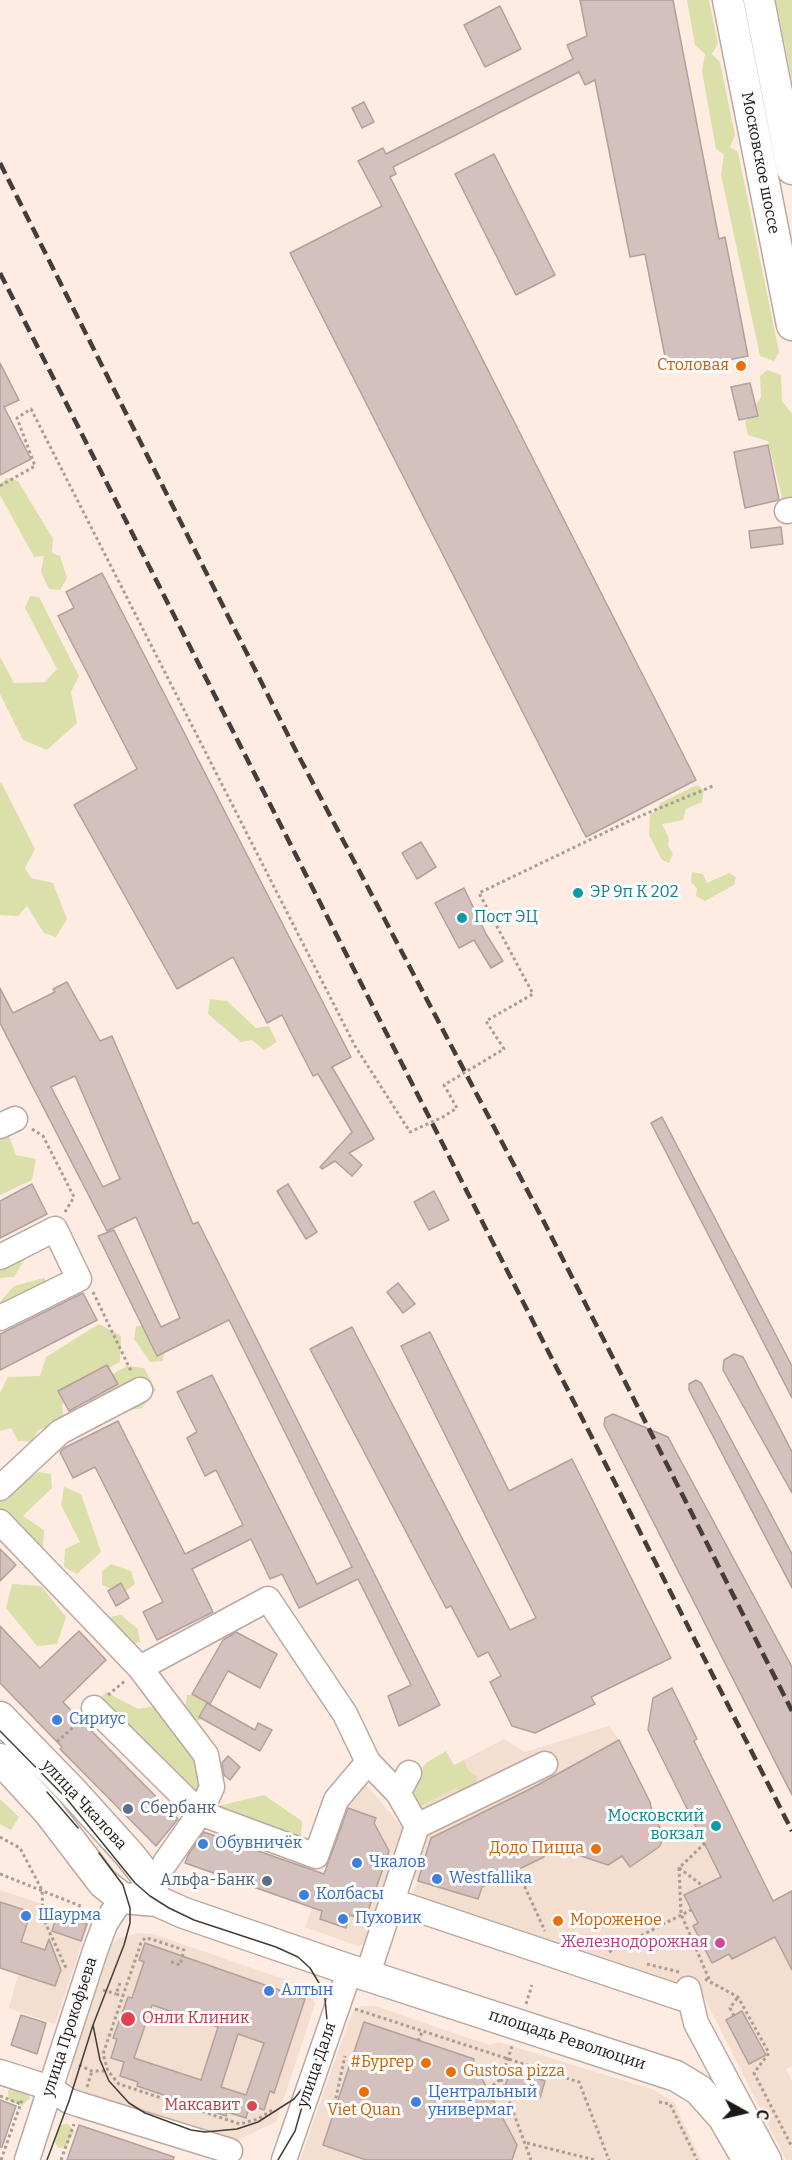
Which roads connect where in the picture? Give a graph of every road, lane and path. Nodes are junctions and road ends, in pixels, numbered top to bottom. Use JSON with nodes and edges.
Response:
{"nodes":[{"id":1,"x":728,"y":0,"type":"edge"},
{"id":2,"x":759,"y":0,"type":"edge"},
{"id":3,"x":792,"y":169,"type":"edge"},
{"id":4,"x":792,"y":325,"type":"edge"},
{"id":5,"x":0,"y":486,"type":"edge"},
{"id":6,"x":713,"y":786,"type":"dead end"},
{"id":7,"x":7,"y":1123,"type":"edge"},
{"id":8,"x":55,"y":1229,"type":"junction"},
{"id":9,"x":0,"y":1257,"type":"edge"},
{"id":10,"x":79,"y":1278,"type":"junction"},
{"id":11,"x":0,"y":1318,"type":"edge"},
{"id":12,"x":140,"y":1390,"type":"joint"},
{"id":13,"x":0,"y":1488,"type":"edge"},
{"id":14,"x":0,"y":1522,"type":"edge"},
{"id":15,"x":140,"y":1668,"type":"junction"},
{"id":16,"x":94,"y":1707,"type":"dead end"},
{"id":17,"x":0,"y":1716,"type":"edge"},
{"id":18,"x":0,"y":1759,"type":"edge"},
{"id":19,"x":368,"y":1762,"type":"junction"},
{"id":20,"x":545,"y":1764,"type":"dead end"},
{"id":21,"x":200,"y":1813,"type":"junction"},
{"id":22,"x":417,"y":1826,"type":"junction"},
{"id":23,"x":0,"y":1837,"type":"edge"},
{"id":24,"x":705,"y":1844,"type":"dead end"},
{"id":25,"x":165,"y":1863,"type":"dead end"},
{"id":26,"x":679,"y":1868,"type":"junction"},
{"id":27,"x":517,"y":1870,"type":"dead end"},
{"id":28,"x":0,"y":1874,"type":"edge"},
{"id":29,"x":703,"y":1886,"type":"dead end"},
{"id":30,"x":42,"y":1890,"type":"junction"},
{"id":31,"x":122,"y":1899,"type":"junction"},
{"id":32,"x":157,"y":1901,"type":"junction"},
{"id":33,"x":392,"y":1901,"type":"junction"},
{"id":34,"x":83,"y":1907,"type":"dead end"},
{"id":35,"x":691,"y":1910,"type":"dead end"},
{"id":36,"x":681,"y":1914,"type":"junction"},
{"id":37,"x":43,"y":1918,"type":"junction"},
{"id":38,"x":55,"y":1922,"type":"dead end"},
{"id":39,"x":547,"y":1936,"type":"dead end"},
{"id":40,"x":607,"y":1953,"type":"dead end"},
{"id":41,"x":171,"y":1962,"type":"dead end"},
{"id":42,"x":68,"y":1971,"type":"dead end"},
{"id":43,"x":358,"y":1973,"type":"junction"},
{"id":44,"x":120,"y":1983,"type":"dead end"},
{"id":45,"x":532,"y":1985,"type":"dead end"},
{"id":46,"x":123,"y":1996,"type":"junction"},
{"id":47,"x":738,"y":1997,"type":"dead end"},
{"id":48,"x":696,"y":1998,"type":"junction"},
{"id":49,"x":528,"y":1999,"type":"dead end"},
{"id":50,"x":355,"y":2009,"type":"dead end"},
{"id":51,"x":734,"y":2016,"type":"dead end"},
{"id":52,"x":422,"y":2032,"type":"junction"},
{"id":53,"x":418,"y":2041,"type":"dead end"},
{"id":54,"x":512,"y":2046,"type":"dead end"},
{"id":55,"x":345,"y":2056,"type":"dead end"},
{"id":56,"x":508,"y":2059,"type":"junction"},
{"id":57,"x":74,"y":2067,"type":"dead end"},
{"id":58,"x":108,"y":2071,"type":"junction"},
{"id":59,"x":0,"y":2072,"type":"edge"},
{"id":60,"x":501,"y":2079,"type":"junction"},
{"id":61,"x":50,"y":2088,"type":"junction"},
{"id":62,"x":488,"y":2089,"type":"dead end"},
{"id":63,"x":25,"y":2094,"type":"dead end"},
{"id":64,"x":0,"y":2096,"type":"edge"},
{"id":65,"x":659,"y":2102,"type":"dead end"},
{"id":66,"x":21,"y":2103,"type":"junction"},
{"id":67,"x":274,"y":2109,"type":"dead end"},
{"id":68,"x":332,"y":2116,"type":"dead end"},
{"id":69,"x":527,"y":2143,"type":"junction"},
{"id":70,"x":230,"y":2151,"type":"dead end"},
{"id":71,"x":1,"y":2160,"type":"edge"},
{"id":72,"x":27,"y":2160,"type":"edge"},
{"id":73,"x":284,"y":2160,"type":"edge"},
{"id":74,"x":531,"y":2160,"type":"edge"},
{"id":75,"x":595,"y":2160,"type":"edge"},
{"id":76,"x":609,"y":2160,"type":"edge"},
{"id":77,"x":697,"y":2160,"type":"edge"},
{"id":78,"x":748,"y":2160,"type":"edge"},
{"id":79,"x":769,"y":2160,"type":"edge"}],
"edges":[{"from":1,"to":4,"type":"main road","name":"Московское шоссе"},
{"from":2,"to":3,"type":"main road","name":"Московское шоссе"},
{"from":5,"to":6,"type":"path"},
{"from":7,"to":8,"type":"path"},
{"from":8,"to":9,"type":"street"},
{"from":8,"to":10,"type":"street"},
{"from":10,"to":11,"type":"street"},
{"from":10,"to":12,"type":"path"},
{"from":12,"to":13,"type":"street"},
{"from":14,"to":15,"type":"street"},
{"from":15,"to":19,"type":"street"},
{"from":15,"to":21,"type":"street"},
{"from":16,"to":21,"type":"street"},
{"from":17,"to":32,"type":"main road","name":"улица Чкалова"},
{"from":18,"to":31,"type":"main road","name":"улица Чкалова"},
{"from":19,"to":21,"type":"street"},
{"from":19,"to":22,"type":"street"},
{"from":20,"to":22,"type":"street"},
{"from":21,"to":25,"type":"street"},
{"from":22,"to":33,"type":"street","name":"улица Даля"},
{"from":23,"to":30,"type":"path"},
{"from":24,"to":26,"type":"path"},
{"from":26,"to":29,"type":"path"},
{"from":26,"to":36,"type":"path"},
{"from":27,"to":39,"type":"path"},
{"from":28,"to":30,"type":"path"},
{"from":30,"to":34,"type":"path"},
{"from":30,"to":37,"type":"path"},
{"from":31,"to":32,"type":"main road","name":"площадь Революции"},
{"from":31,"to":61,"type":"street","name":"улица Прокофьева"},
{"from":32,"to":43,"type":"main road","name":"площадь Революции"},
{"from":33,"to":43,"type":"street","name":"улица Даля"},
{"from":33,"to":48,"type":"street"},
{"from":35,"to":36,"type":"path"},
{"from":36,"to":40,"type":"path"},
{"from":36,"to":48,"type":"path"},
{"from":37,"to":38,"type":"path"},
{"from":37,"to":42,"type":"path"},
{"from":41,"to":46,"type":"path"},
{"from":43,"to":73,"type":"street","name":"улица Даля"},
{"from":43,"to":78,"type":"main road","name":"площадь Революции"},
{"from":44,"to":46,"type":"path"},
{"from":45,"to":49,"type":"path"},
{"from":46,"to":58,"type":"path"},
{"from":47,"to":51,"type":"path"},
{"from":48,"to":79,"type":"street"},
{"from":50,"to":52,"type":"path"},
{"from":52,"to":53,"type":"path"},
{"from":52,"to":56,"type":"path"},
{"from":54,"to":56,"type":"path"},
{"from":55,"to":68,"type":"path"},
{"from":56,"to":60,"type":"path"},
{"from":56,"to":76,"type":"path"},
{"from":57,"to":58,"type":"path"},
{"from":58,"to":67,"type":"path"},
{"from":59,"to":61,"type":"street"},
{"from":60,"to":62,"type":"path"},
{"from":60,"to":69,"type":"path"},
{"from":61,"to":70,"type":"street"},
{"from":61,"to":72,"type":"street","name":"улица Прокофьева"},
{"from":63,"to":66,"type":"path"},
{"from":64,"to":66,"type":"path"},
{"from":65,"to":77,"type":"path"},
{"from":66,"to":71,"type":"path"},
{"from":69,"to":74,"type":"path"},
{"from":69,"to":75,"type":"path"}]}
